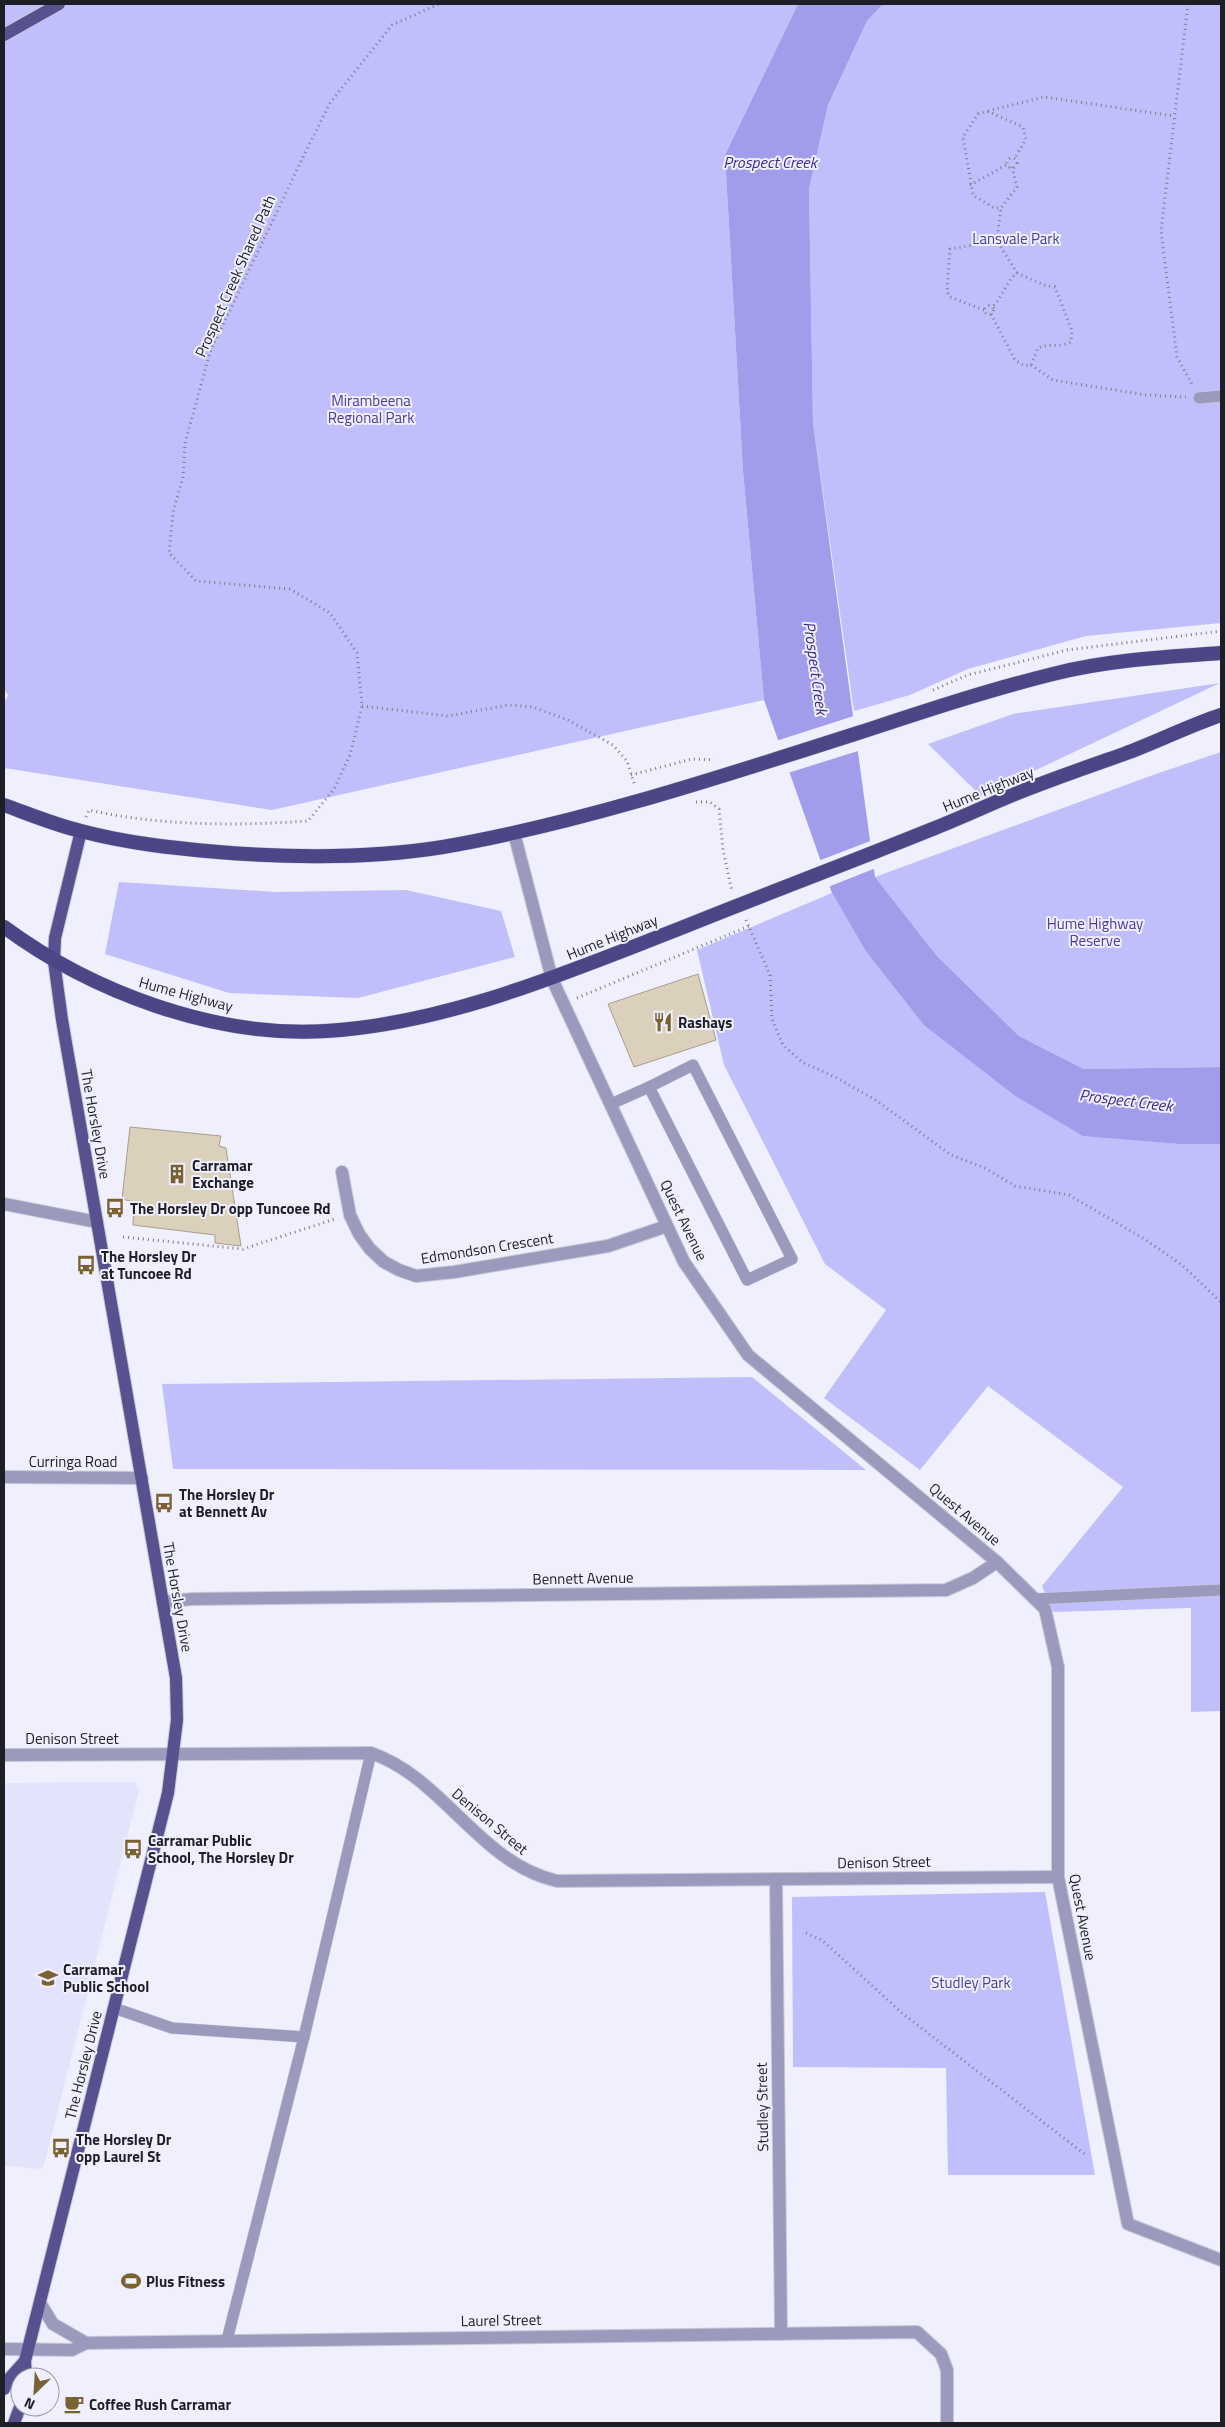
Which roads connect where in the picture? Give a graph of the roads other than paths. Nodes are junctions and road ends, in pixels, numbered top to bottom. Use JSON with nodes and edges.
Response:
{"nodes":[{"id":1,"x":59,"y":4,"type":"edge"},
{"id":2,"x":4,"y":35,"type":"edge"},
{"id":3,"x":1221,"y":396,"type":"edge"},
{"id":4,"x":1200,"y":398,"type":"road end"},
{"id":5,"x":1221,"y":653,"type":"edge"},
{"id":6,"x":1221,"y":715,"type":"edge"},
{"id":7,"x":4,"y":805,"type":"edge"},
{"id":8,"x":81,"y":831,"type":"junction"},
{"id":9,"x":514,"y":833,"type":"junction"},
{"id":10,"x":4,"y":927,"type":"edge"},
{"id":11,"x":54,"y":961,"type":"junction"},
{"id":12,"x":552,"y":979,"type":"junction"},
{"id":13,"x":649,"y":1087,"type":"junction"},
{"id":14,"x":611,"y":1104,"type":"junction"},
{"id":15,"x":342,"y":1172,"type":"dead end"},
{"id":16,"x":4,"y":1204,"type":"edge"},
{"id":17,"x":97,"y":1222,"type":"junction"},
{"id":18,"x":667,"y":1226,"type":"junction"},
{"id":19,"x":4,"y":1477,"type":"edge"},
{"id":20,"x":142,"y":1478,"type":"junction"},
{"id":21,"x":997,"y":1562,"type":"junction"},
{"id":22,"x":1221,"y":1590,"type":"edge"},
{"id":23,"x":1034,"y":1599,"type":"junction"},
{"id":24,"x":163,"y":1602,"type":"junction"},
{"id":25,"x":174,"y":1753,"type":"junction"},
{"id":26,"x":371,"y":1753,"type":"junction"},
{"id":27,"x":4,"y":1754,"type":"edge"},
{"id":28,"x":1058,"y":1877,"type":"junction"},
{"id":29,"x":776,"y":1879,"type":"junction"},
{"id":30,"x":114,"y":2008,"type":"junction"},
{"id":31,"x":304,"y":2037,"type":"junction"},
{"id":32,"x":1221,"y":2260,"type":"edge"},
{"id":33,"x":40,"y":2303,"type":"junction"},
{"id":34,"x":781,"y":2334,"type":"junction"},
{"id":35,"x":227,"y":2340,"type":"junction"},
{"id":36,"x":86,"y":2343,"type":"junction"},
{"id":37,"x":4,"y":2348,"type":"edge"},
{"id":38,"x":26,"y":2355,"type":"junction"},
{"id":39,"x":26,"y":2367,"type":"edge"},
{"id":40,"x":4,"y":2389,"type":"edge"},
{"id":41,"x":947,"y":2423,"type":"edge"}],
"edges":[{"from":1,"to":2,"type":"main road"},
{"from":3,"to":4,"type":"lane"},
{"from":5,"to":9,"type":"highway"},
{"from":6,"to":12,"type":"highway","name":"Hume Highway"},
{"from":7,"to":8,"type":"highway"},
{"from":8,"to":9,"type":"highway"},
{"from":8,"to":11,"type":"main road","name":"The Horsley Drive"},
{"from":9,"to":12,"type":"street","name":"Quest Avenue"},
{"from":10,"to":11,"type":"highway","name":"Hume Highway"},
{"from":11,"to":12,"type":"highway","name":"Hume Highway"},
{"from":11,"to":17,"type":"main road","name":"The Horsley Drive"},
{"from":12,"to":14,"type":"street","name":"Quest Avenue"},
{"from":13,"to":13,"type":"lane"},
{"from":13,"to":14,"type":"lane"},
{"from":14,"to":18,"type":"street","name":"Quest Avenue"},
{"from":15,"to":18,"type":"street","name":"Edmondson Crescent"},
{"from":16,"to":17,"type":"street"},
{"from":17,"to":20,"type":"main road","name":"The Horsley Drive"},
{"from":18,"to":21,"type":"street","name":"Quest Avenue"},
{"from":19,"to":20,"type":"street","name":"Curringa Road"},
{"from":20,"to":24,"type":"main road","name":"The Horsley Drive"},
{"from":21,"to":23,"type":"street","name":"Quest Avenue"},
{"from":21,"to":24,"type":"street","name":"Bennett Avenue"},
{"from":22,"to":23,"type":"lane"},
{"from":23,"to":28,"type":"street","name":"Quest Avenue"},
{"from":24,"to":25,"type":"main road","name":"The Horsley Drive"},
{"from":25,"to":26,"type":"street","name":"Denison Street"},
{"from":25,"to":27,"type":"street","name":"Denison Street"},
{"from":25,"to":30,"type":"main road","name":"The Horsley Drive"},
{"from":26,"to":29,"type":"street","name":"Denison Street"},
{"from":26,"to":31,"type":"lane"},
{"from":28,"to":29,"type":"street","name":"Denison Street"},
{"from":28,"to":32,"type":"street","name":"Quest Avenue"},
{"from":29,"to":34,"type":"street","name":"Studley Street"},
{"from":30,"to":31,"type":"lane"},
{"from":30,"to":33,"type":"main road","name":"The Horsley Drive"},
{"from":31,"to":35,"type":"lane"},
{"from":33,"to":36,"type":"street"},
{"from":33,"to":38,"type":"main road","name":"The Horsley Drive"},
{"from":34,"to":35,"type":"street","name":"Laurel Street"},
{"from":34,"to":41,"type":"street","name":"Laurel Street"},
{"from":35,"to":36,"type":"street","name":"Laurel Street"},
{"from":36,"to":38,"type":"street","name":"Laurel Street"},
{"from":37,"to":38,"type":"street","name":"Laurel Street"},
{"from":38,"to":39,"type":"main road","name":"The Horsley Drive"},
{"from":38,"to":40,"type":"main road","name":"The Horsley Drive"}]}
